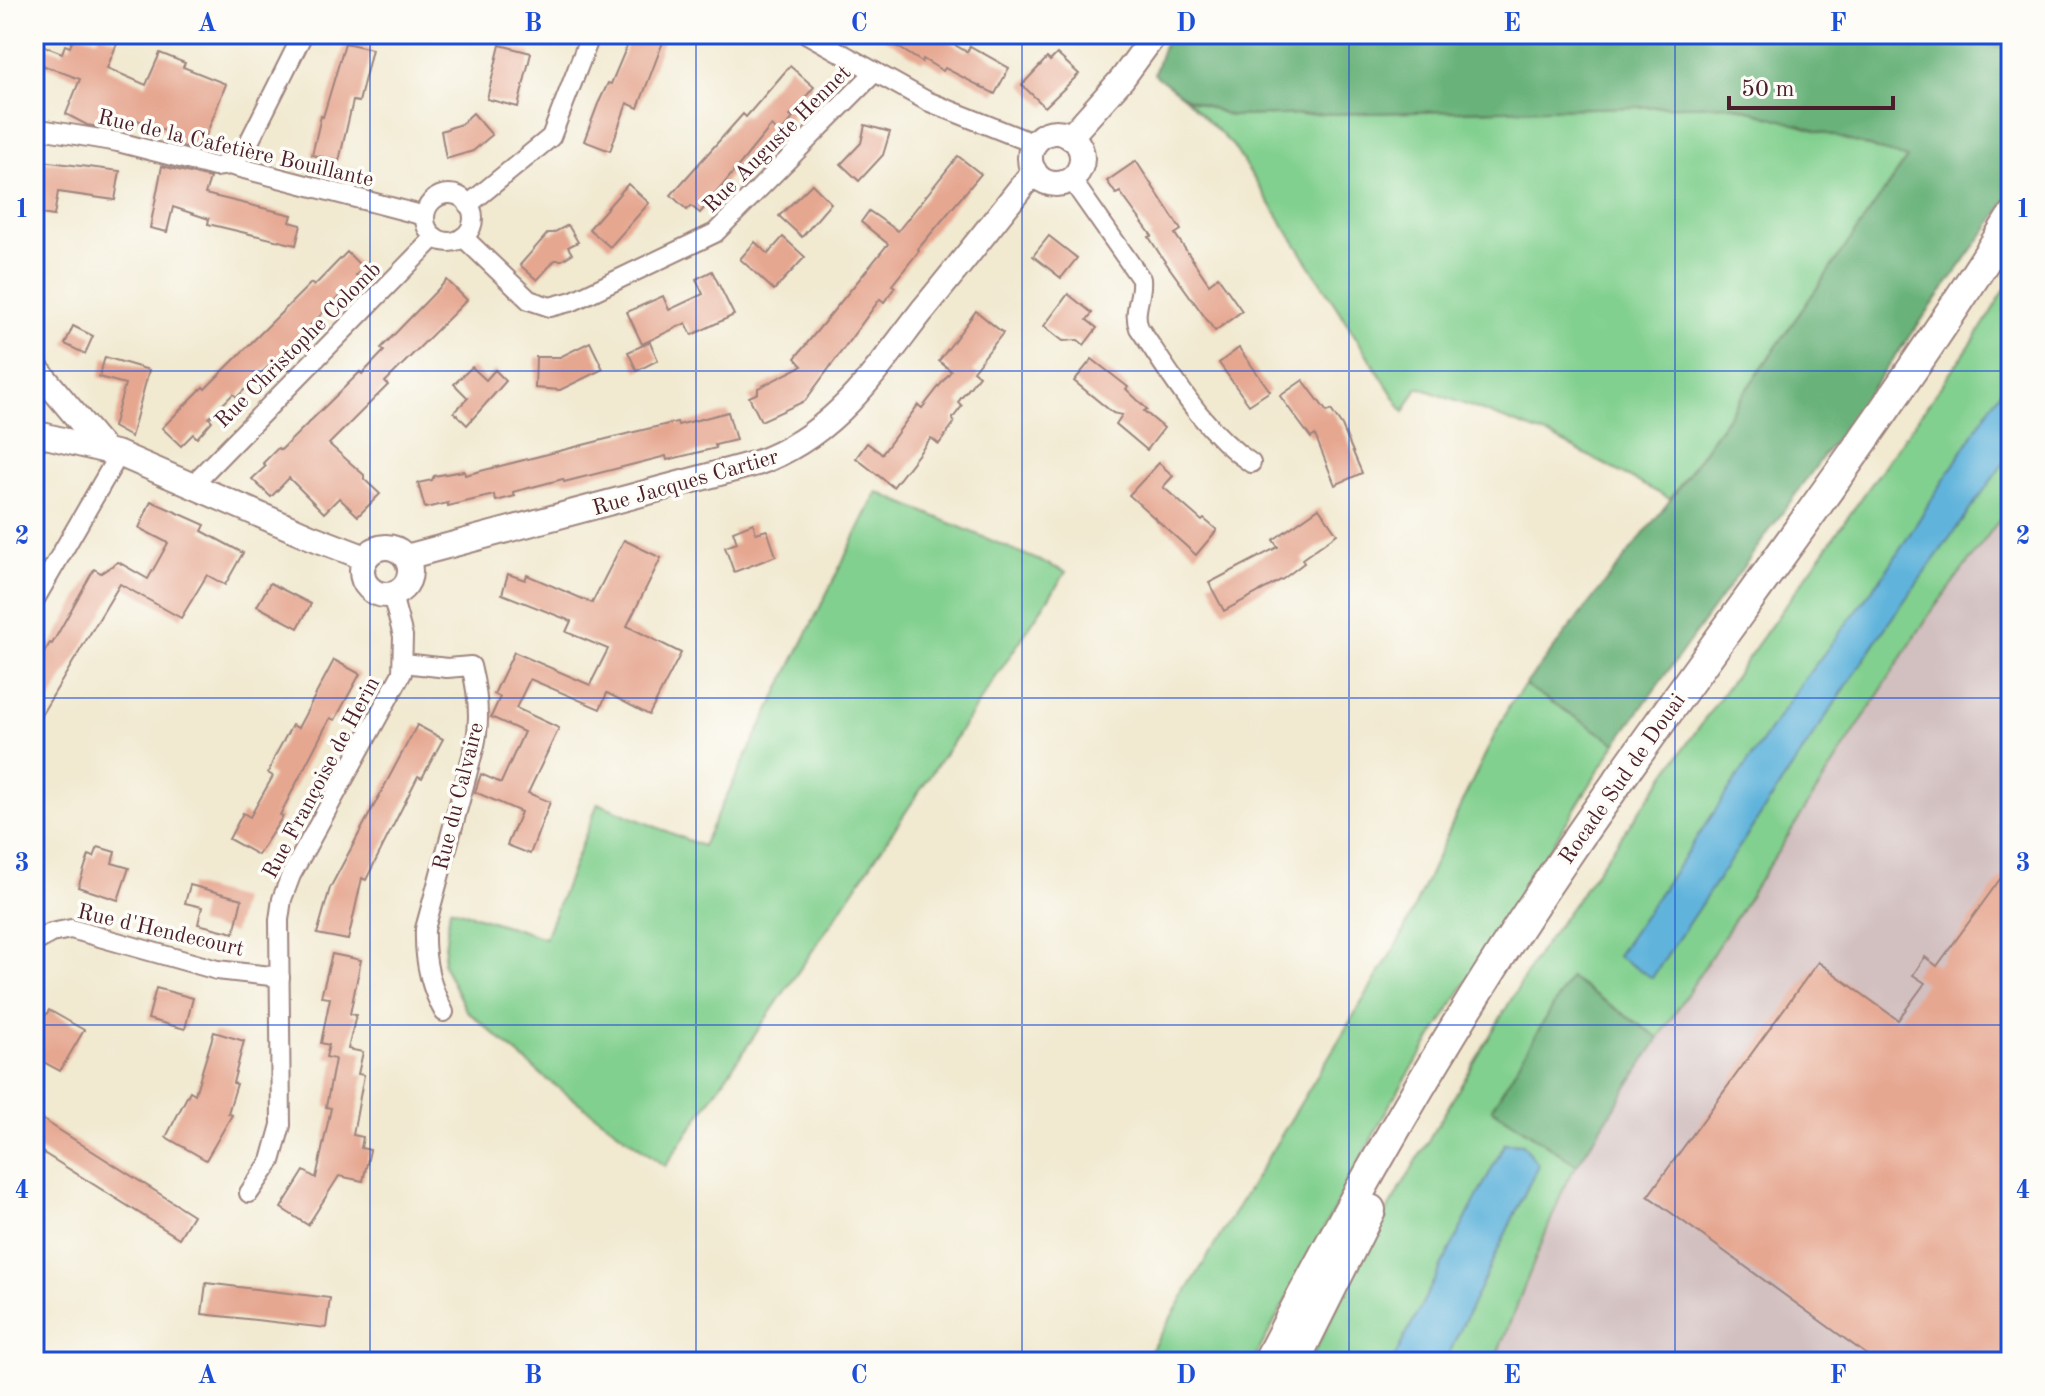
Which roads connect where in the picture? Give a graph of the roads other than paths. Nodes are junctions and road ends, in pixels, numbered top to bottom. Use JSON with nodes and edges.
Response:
{"nodes":[{"id":1,"x":303,"y":34,"type":"edge"},
{"id":2,"x":591,"y":34,"type":"edge"},
{"id":3,"x":807,"y":34,"type":"edge"},
{"id":4,"x":1155,"y":34,"type":"edge"},
{"id":5,"x":875,"y":72,"type":"junction"},
{"id":6,"x":34,"y":128,"type":"edge"},
{"id":7,"x":1070,"y":137,"type":"junction"},
{"id":8,"x":1035,"y":144,"type":"junction"},
{"id":9,"x":229,"y":165,"type":"junction"},
{"id":10,"x":1034,"y":171,"type":"junction"},
{"id":11,"x":1071,"y":179,"type":"junction"},
{"id":12,"x":468,"y":205,"type":"junction"},
{"id":13,"x":425,"y":216,"type":"junction"},
{"id":14,"x":2011,"y":219,"type":"edge"},
{"id":15,"x":435,"y":237,"type":"junction"},
{"id":16,"x":463,"y":237,"type":"junction"},
{"id":17,"x":2011,"y":251,"type":"edge"},
{"id":18,"x":34,"y":366,"type":"edge"},
{"id":19,"x":34,"y":433,"type":"edge"},
{"id":20,"x":111,"y":451,"type":"junction"},
{"id":21,"x":1251,"y":463,"type":"dead end"},
{"id":22,"x":192,"y":485,"type":"junction"},
{"id":23,"x":406,"y":557,"type":"junction"},
{"id":24,"x":366,"y":558,"type":"junction"},
{"id":25,"x":392,"y":595,"type":"junction"},
{"id":26,"x":34,"y":601,"type":"edge"},
{"id":27,"x":404,"y":663,"type":"junction"},
{"id":28,"x":34,"y":943,"type":"edge"},
{"id":29,"x":280,"y":977,"type":"junction"},
{"id":30,"x":444,"y":1012,"type":"dead end"},
{"id":31,"x":249,"y":1193,"type":"dead end"},
{"id":32,"x":1268,"y":1362,"type":"edge"},
{"id":33,"x":1294,"y":1362,"type":"edge"}],
"edges":[{"from":1,"to":9,"type":"street"},
{"from":2,"to":12,"type":"street"},
{"from":3,"to":5,"type":"street"},
{"from":4,"to":7,"type":"street"},
{"from":5,"to":8,"type":"street"},
{"from":5,"to":16,"type":"street","name":"Rue Auguste Hennet"},
{"from":6,"to":9,"type":"street","name":"Rue de la Cafetière Bouillante"},
{"from":7,"to":8,"type":"street"},
{"from":7,"to":11,"type":"street"},
{"from":8,"to":10,"type":"street"},
{"from":9,"to":13,"type":"street","name":"Rue de la Cafetière Bouillante"},
{"from":10,"to":11,"type":"street"},
{"from":10,"to":23,"type":"street","name":"Rue Jacques Cartier"},
{"from":11,"to":21,"type":"street"},
{"from":12,"to":13,"type":"street"},
{"from":12,"to":16,"type":"street"},
{"from":13,"to":15,"type":"street"},
{"from":14,"to":32,"type":"highway","name":"Rocade Sud de Douai"},
{"from":15,"to":16,"type":"street"},
{"from":15,"to":22,"type":"street","name":"Rue Christophe Colomb"},
{"from":17,"to":33,"type":"highway","name":"Rocade Sud de Douai"},
{"from":18,"to":20,"type":"street"},
{"from":19,"to":20,"type":"street"},
{"from":20,"to":22,"type":"street"},
{"from":20,"to":26,"type":"street"},
{"from":22,"to":24,"type":"street"},
{"from":23,"to":24,"type":"street"},
{"from":23,"to":25,"type":"street"},
{"from":24,"to":25,"type":"street"},
{"from":25,"to":27,"type":"street"},
{"from":27,"to":29,"type":"street","name":"Rue Françoise de Herin"},
{"from":27,"to":30,"type":"street","name":"Rue du Calvaire"},
{"from":28,"to":29,"type":"street","name":"Rue d'Hendecourt"},
{"from":29,"to":31,"type":"street","name":"Rue Françoise de Herin"}]}
